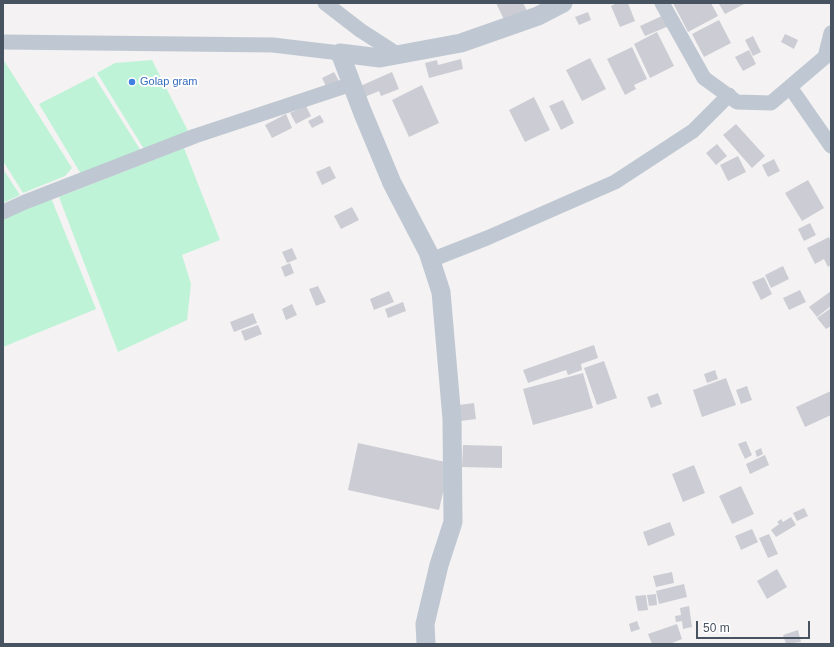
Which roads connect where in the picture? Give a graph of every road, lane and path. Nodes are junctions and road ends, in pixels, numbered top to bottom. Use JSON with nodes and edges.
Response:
{"nodes":[{"id":1,"x":325,"y":3,"type":"edge"},
{"id":2,"x":563,"y":3,"type":"edge"},
{"id":3,"x":662,"y":3,"type":"edge"},
{"id":4,"x":831,"y":33,"type":"edge"},
{"id":5,"x":3,"y":42,"type":"edge"},
{"id":6,"x":340,"y":53,"type":"junction"},
{"id":7,"x":397,"y":54,"type":"junction"},
{"id":8,"x":352,"y":84,"type":"junction"},
{"id":9,"x":790,"y":87,"type":"junction"},
{"id":10,"x":729,"y":95,"type":"junction"},
{"id":11,"x":831,"y":146,"type":"edge"},
{"id":12,"x":3,"y":212,"type":"edge"},
{"id":13,"x":431,"y":260,"type":"junction"},
{"id":14,"x":426,"y":644,"type":"edge"}],
"edges":[{"from":1,"to":7,"type":"street"},
{"from":2,"to":7,"type":"street"},
{"from":3,"to":10,"type":"street"},
{"from":4,"to":9,"type":"street"},
{"from":5,"to":6,"type":"street"},
{"from":6,"to":7,"type":"street"},
{"from":6,"to":8,"type":"street"},
{"from":8,"to":12,"type":"street"},
{"from":8,"to":13,"type":"street"},
{"from":9,"to":10,"type":"street"},
{"from":9,"to":11,"type":"street"},
{"from":10,"to":13,"type":"street"},
{"from":13,"to":14,"type":"street"}]}
